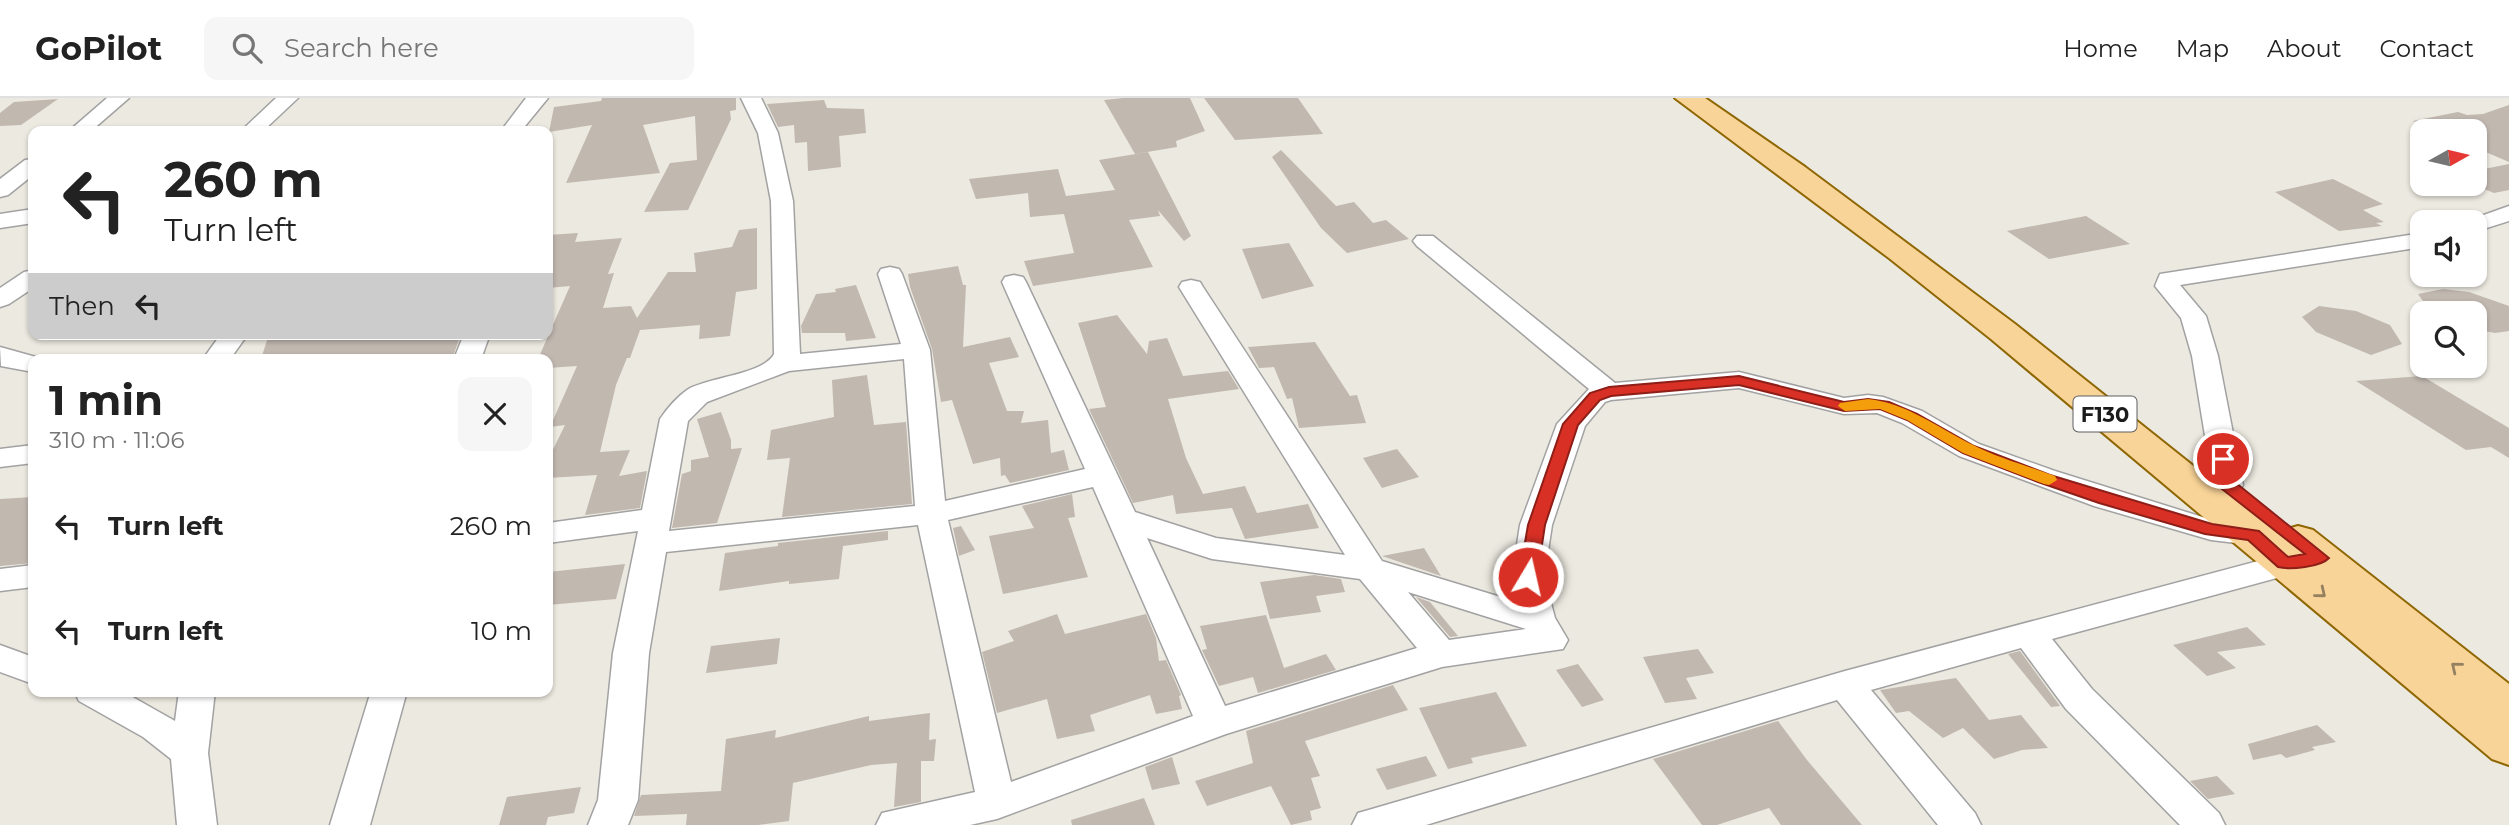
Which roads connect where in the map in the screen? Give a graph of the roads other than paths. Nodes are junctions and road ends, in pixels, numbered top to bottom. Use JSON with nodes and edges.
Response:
{"nodes":[{"id":1,"x":119,"y":98,"type":"edge"},
{"id":2,"x":288,"y":98,"type":"edge"},
{"id":3,"x":538,"y":98,"type":"edge"},
{"id":4,"x":751,"y":98,"type":"edge"},
{"id":5,"x":1688,"y":98,"type":"edge"},
{"id":6,"x":1708,"y":98,"type":"edge"},
{"id":7,"x":85,"y":126,"type":"edge"},
{"id":8,"x":257,"y":126,"type":"edge"},
{"id":9,"x":514,"y":126,"type":"edge"},
{"id":10,"x":28,"y":169,"type":"edge"},
{"id":11,"x":0,"y":190,"type":"edge"},
{"id":12,"x":28,"y":217,"type":"edge"},
{"id":13,"x":2505,"y":217,"type":"edge"},
{"id":14,"x":0,"y":221,"type":"edge"},
{"id":15,"x":2487,"y":222,"type":"edge"},
{"id":16,"x":1425,"y":241,"type":"dead end"},
{"id":17,"x":2410,"y":242,"type":"edge"},
{"id":18,"x":890,"y":274,"type":"dead end"},
{"id":19,"x":28,"y":280,"type":"edge"},
{"id":20,"x":1014,"y":282,"type":"dead end"},
{"id":21,"x":1191,"y":287,"type":"dead end"},
{"id":22,"x":0,"y":299,"type":"edge"},
{"id":23,"x":230,"y":340,"type":"edge"},
{"id":24,"x":917,"y":350,"type":"junction"},
{"id":25,"x":220,"y":354,"type":"edge"},
{"id":26,"x":0,"y":355,"type":"edge"},
{"id":27,"x":28,"y":363,"type":"edge"},
{"id":28,"x":782,"y":364,"type":"junction"},
{"id":29,"x":1609,"y":392,"type":"junction"},
{"id":30,"x":28,"y":455,"type":"edge"},
{"id":31,"x":0,"y":458,"type":"edge"},
{"id":32,"x":1102,"y":475,"type":"junction"},
{"id":33,"x":2228,"y":485,"type":"junction"},
{"id":34,"x":931,"y":514,"type":"junction"},
{"id":35,"x":1126,"y":520,"type":"junction"},
{"id":36,"x":654,"y":531,"type":"junction"},
{"id":37,"x":553,"y":533,"type":"edge"},
{"id":38,"x":2253,"y":535,"type":"junction"},
{"id":39,"x":2320,"y":558,"type":"junction"},
{"id":40,"x":2284,"y":563,"type":"junction"},
{"id":41,"x":1370,"y":569,"type":"junction"},
{"id":42,"x":28,"y":577,"type":"edge"},
{"id":43,"x":0,"y":580,"type":"edge"},
{"id":44,"x":1538,"y":620,"type":"junction"},
{"id":45,"x":2029,"y":634,"type":"junction"},
{"id":46,"x":1441,"y":654,"type":"junction"},
{"id":47,"x":0,"y":658,"type":"edge"},
{"id":48,"x":28,"y":669,"type":"edge"},
{"id":49,"x":1845,"y":684,"type":"junction"},
{"id":50,"x":103,"y":697,"type":"edge"},
{"id":51,"x":196,"y":697,"type":"edge"},
{"id":52,"x":387,"y":697,"type":"edge"},
{"id":53,"x":2509,"y":710,"type":"edge"},
{"id":54,"x":1214,"y":723,"type":"junction"},
{"id":55,"x":2509,"y":746,"type":"edge"},
{"id":56,"x":189,"y":753,"type":"junction"},
{"id":57,"x":997,"y":803,"type":"junction"},
{"id":58,"x":197,"y":825,"type":"edge"},
{"id":59,"x":350,"y":825,"type":"edge"},
{"id":60,"x":608,"y":825,"type":"edge"},
{"id":61,"x":895,"y":825,"type":"edge"},
{"id":62,"x":1372,"y":825,"type":"edge"},
{"id":63,"x":1961,"y":825,"type":"edge"},
{"id":64,"x":2206,"y":825,"type":"edge"}],
"edges":[{"from":1,"to":7,"type":"street"},
{"from":2,"to":8,"type":"street"},
{"from":3,"to":9,"type":"street"},
{"from":4,"to":28,"type":"street"},
{"from":5,"to":38,"type":"main road","number":"F130"},
{"from":6,"to":33,"type":"main road","number":"F130"},
{"from":10,"to":11,"type":"street"},
{"from":12,"to":14,"type":"street"},
{"from":13,"to":15,"type":"street"},
{"from":16,"to":29,"type":"street"},
{"from":17,"to":33,"type":"street"},
{"from":18,"to":24,"type":"street"},
{"from":19,"to":22,"type":"street"},
{"from":20,"to":32,"type":"street"},
{"from":21,"to":41,"type":"street"},
{"from":23,"to":25,"type":"street"},
{"from":24,"to":28,"type":"street"},
{"from":24,"to":34,"type":"street"},
{"from":26,"to":27,"type":"street"},
{"from":28,"to":36,"type":"street"},
{"from":29,"to":38,"type":"street"},
{"from":29,"to":44,"type":"street"},
{"from":30,"to":31,"type":"street"},
{"from":32,"to":34,"type":"street"},
{"from":32,"to":35,"type":"street"},
{"from":33,"to":39,"type":"main road","number":"F130"},
{"from":34,"to":36,"type":"street"},
{"from":34,"to":57,"type":"street"},
{"from":35,"to":41,"type":"street"},
{"from":35,"to":54,"type":"street"},
{"from":36,"to":37,"type":"street"},
{"from":36,"to":60,"type":"street"},
{"from":38,"to":40,"type":"main road","number":"F130"},
{"from":39,"to":40,"type":"street"},
{"from":53,"to":39,"type":"main road","number":"F130","one_way":true},
{"from":40,"to":45,"type":"street"},
{"from":40,"to":55,"type":"main road","number":"F130","one_way":true},
{"from":41,"to":44,"type":"street"},
{"from":41,"to":46,"type":"street"},
{"from":42,"to":43,"type":"street"},
{"from":44,"to":46,"type":"street"},
{"from":45,"to":49,"type":"street"},
{"from":45,"to":64,"type":"street"},
{"from":46,"to":54,"type":"street"},
{"from":47,"to":48,"type":"street"},
{"from":49,"to":62,"type":"street"},
{"from":49,"to":63,"type":"street"},
{"from":50,"to":56,"type":"street"},
{"from":51,"to":56,"type":"street"},
{"from":52,"to":59,"type":"street"},
{"from":54,"to":57,"type":"street"},
{"from":56,"to":58,"type":"street"},
{"from":57,"to":61,"type":"street"}]}
